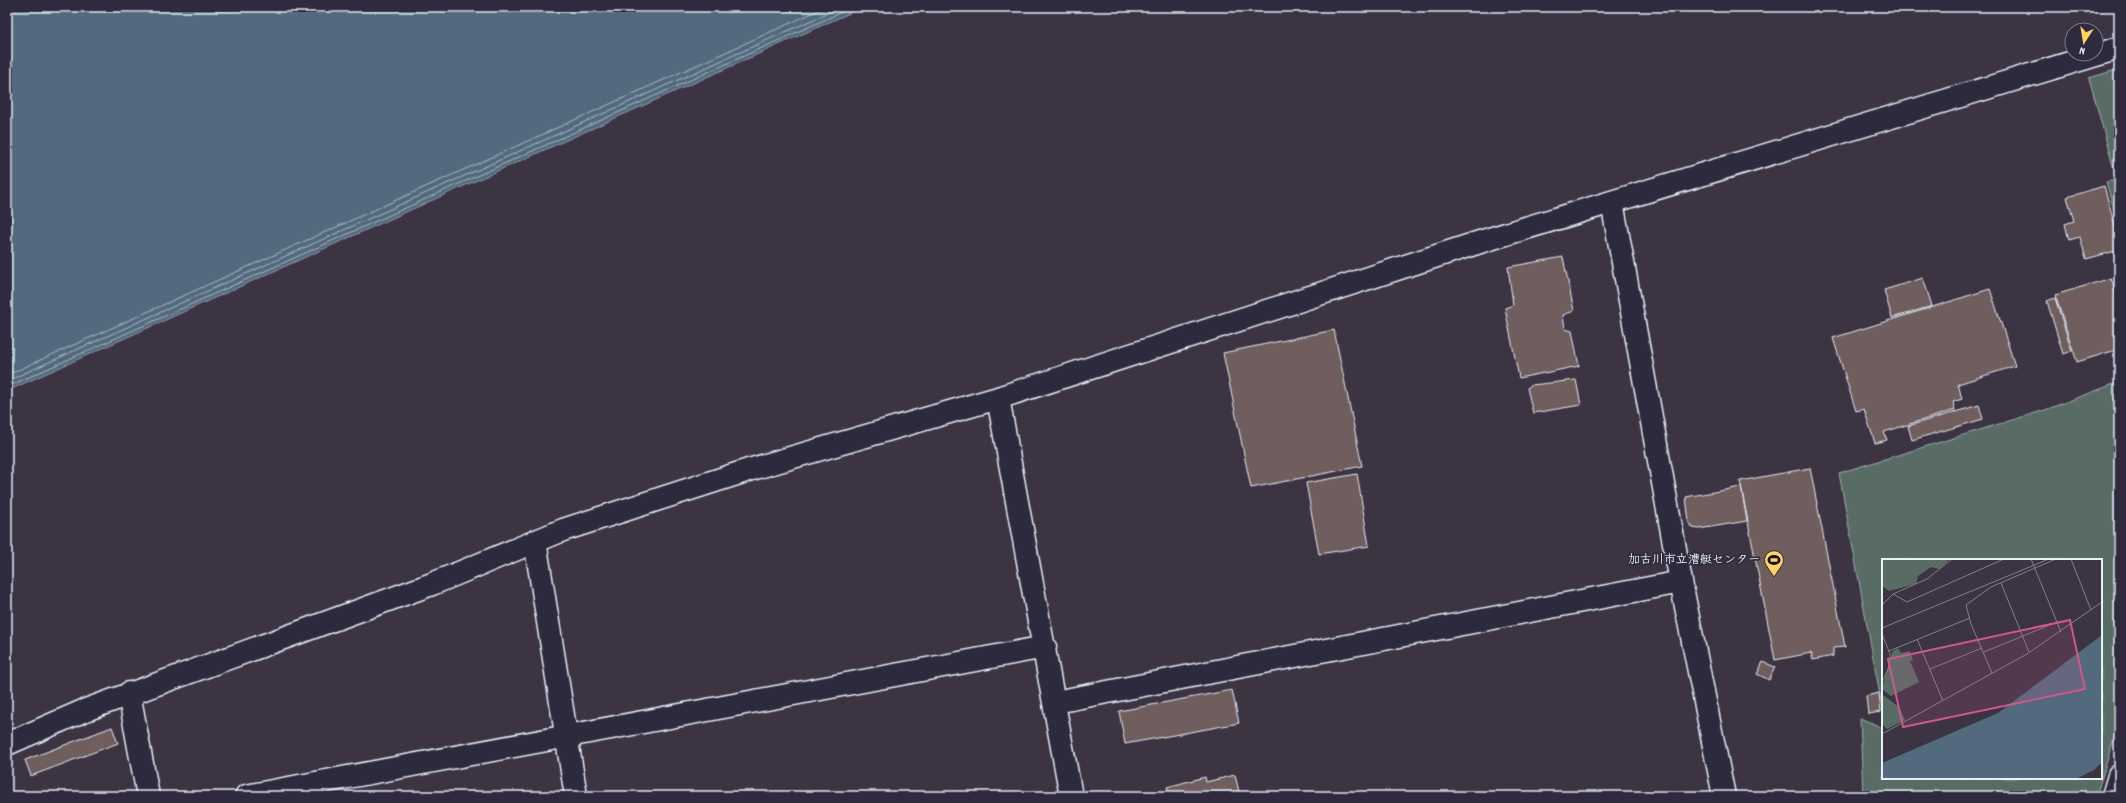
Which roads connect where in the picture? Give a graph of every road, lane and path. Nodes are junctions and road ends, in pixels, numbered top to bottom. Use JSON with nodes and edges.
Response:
{"nodes":[{"id":1,"x":2119,"y":48,"type":"edge"},
{"id":2,"x":1612,"y":202,"type":"junction"},
{"id":3,"x":998,"y":398,"type":"junction"},
{"id":4,"x":535,"y":541,"type":"junction"},
{"id":5,"x":1681,"y":582,"type":"junction"},
{"id":6,"x":1045,"y":647,"type":"junction"},
{"id":7,"x":129,"y":693,"type":"junction"},
{"id":8,"x":1055,"y":702,"type":"junction"},
{"id":9,"x":565,"y":737,"type":"junction"},
{"id":10,"x":7,"y":744,"type":"edge"},
{"id":11,"x":2119,"y":776,"type":"edge"},
{"id":12,"x":148,"y":796,"type":"edge"},
{"id":13,"x":246,"y":796,"type":"edge"},
{"id":14,"x":576,"y":796,"type":"edge"},
{"id":15,"x":1071,"y":796,"type":"edge"},
{"id":16,"x":1724,"y":796,"type":"edge"},
{"id":17,"x":2113,"y":796,"type":"edge"}],
"edges":[{"from":1,"to":2,"type":"street"},
{"from":2,"to":3,"type":"street"},
{"from":2,"to":5,"type":"street"},
{"from":3,"to":4,"type":"street"},
{"from":3,"to":6,"type":"street"},
{"from":4,"to":7,"type":"street"},
{"from":4,"to":9,"type":"street"},
{"from":5,"to":8,"type":"street"},
{"from":5,"to":16,"type":"street"},
{"from":6,"to":8,"type":"street"},
{"from":6,"to":9,"type":"street"},
{"from":7,"to":10,"type":"street"},
{"from":7,"to":12,"type":"street"},
{"from":8,"to":15,"type":"street"},
{"from":9,"to":13,"type":"street"},
{"from":9,"to":14,"type":"street"},
{"from":11,"to":17,"type":"street"}]}
